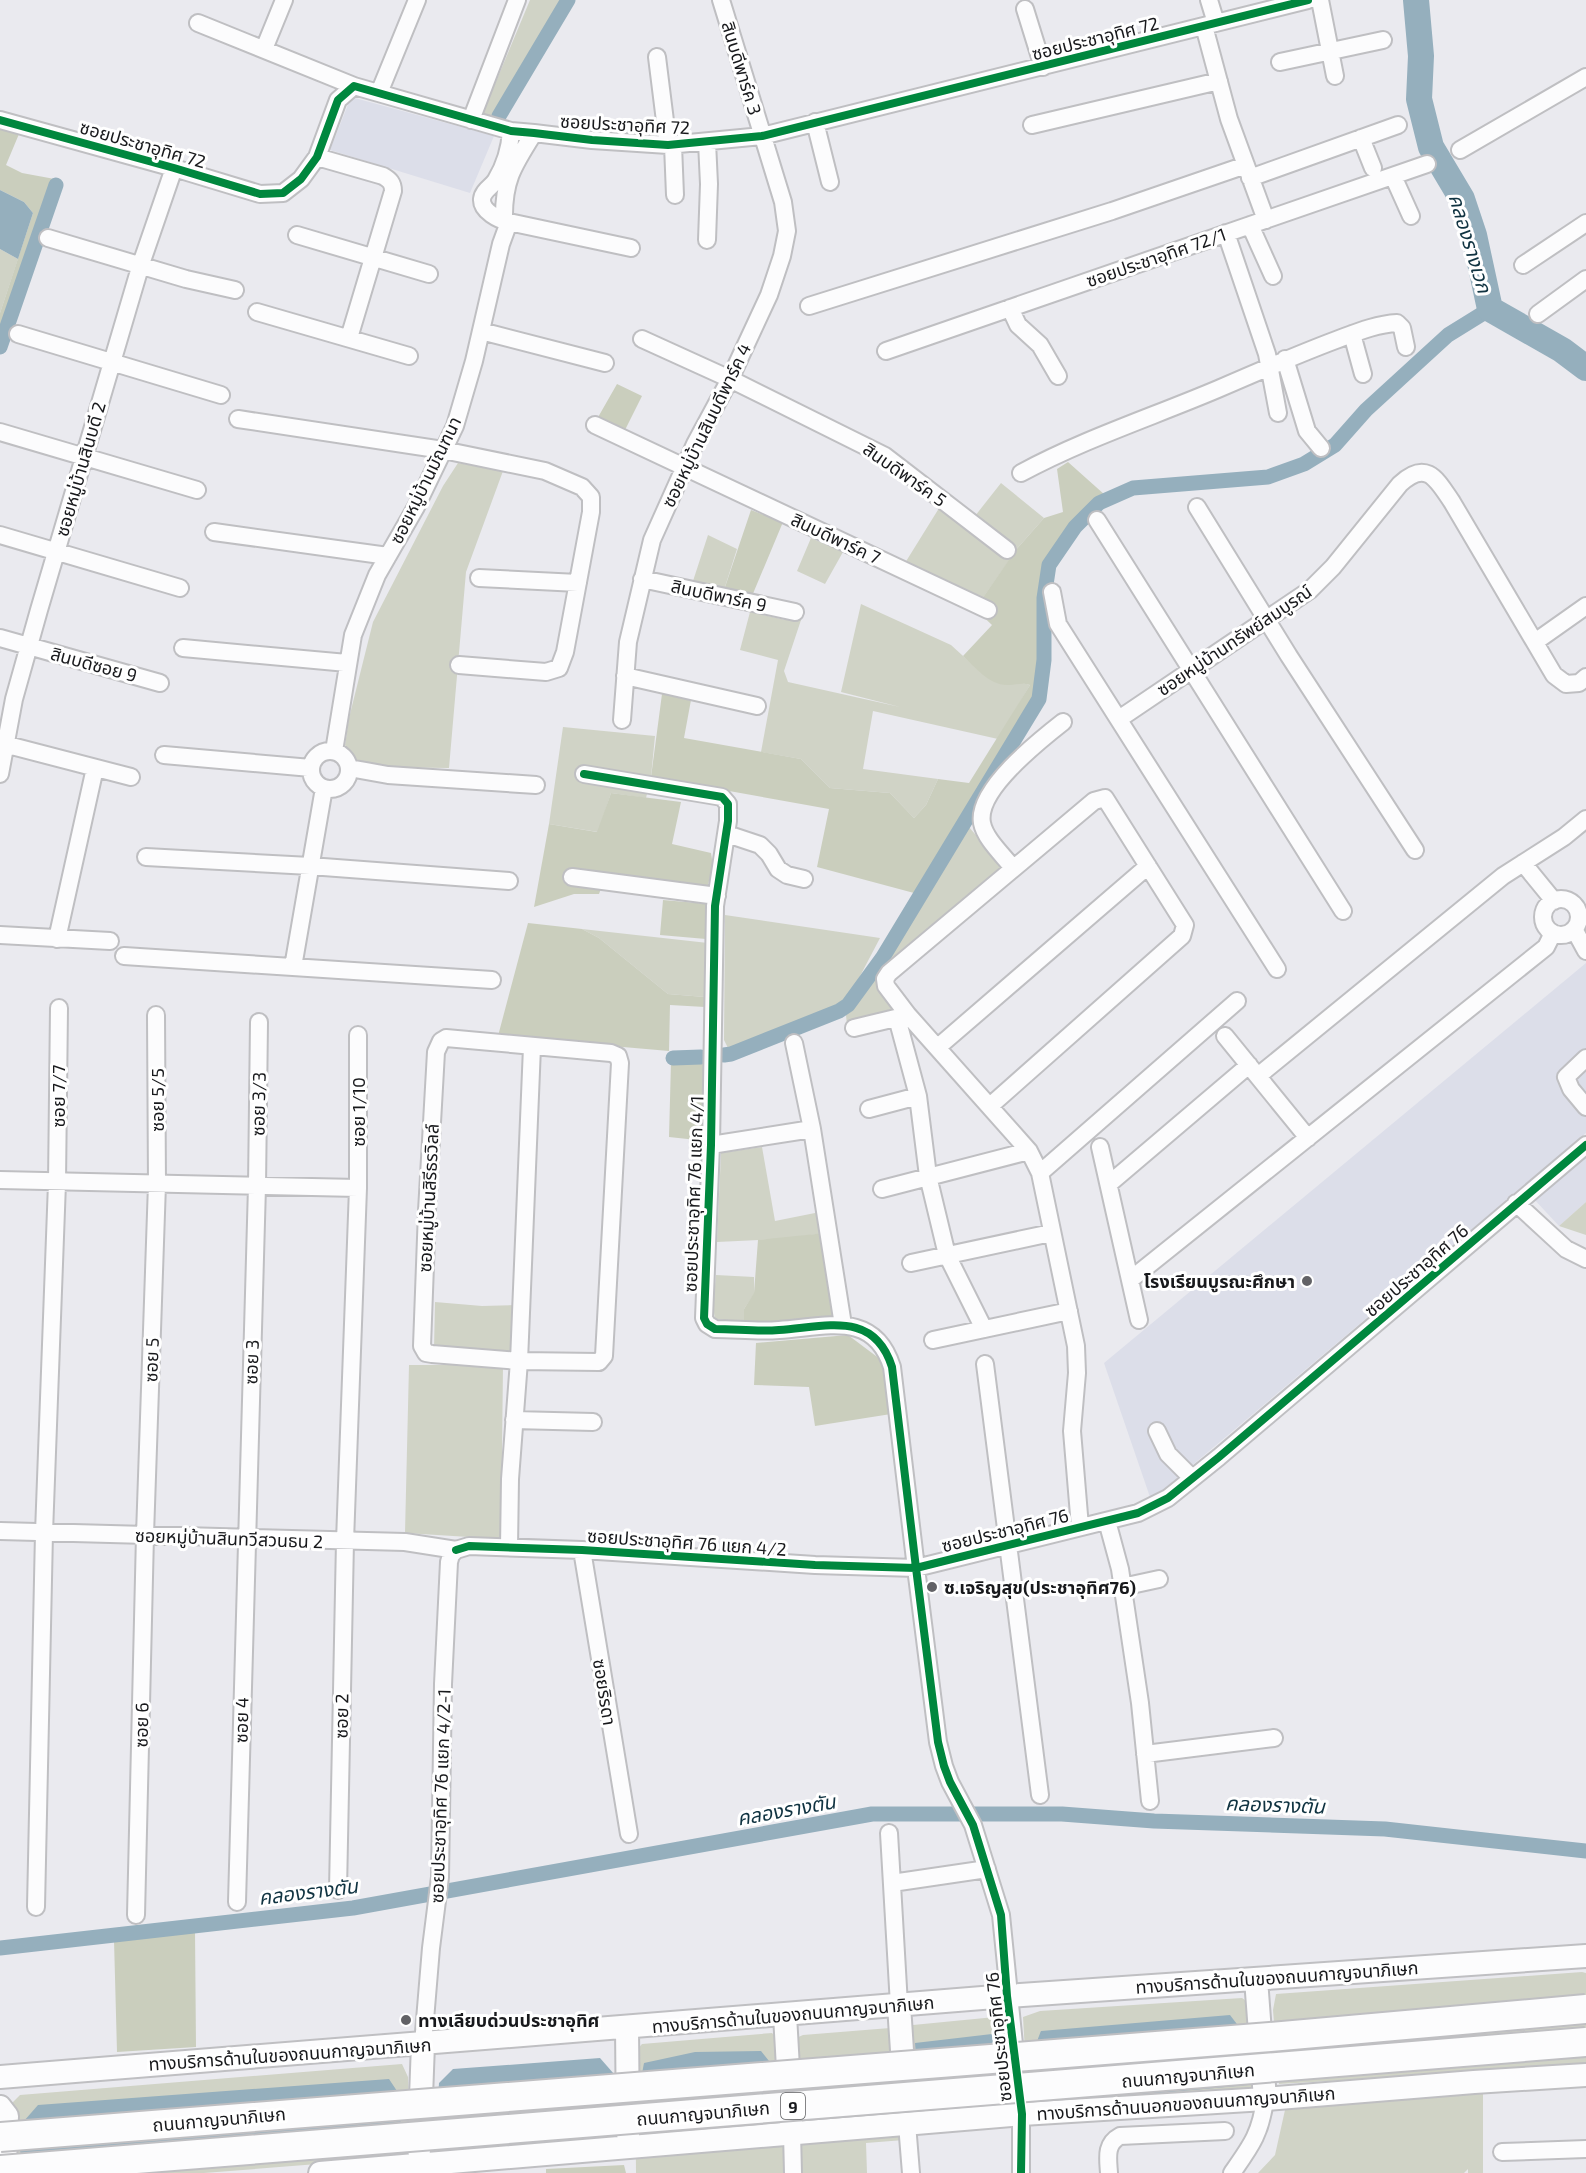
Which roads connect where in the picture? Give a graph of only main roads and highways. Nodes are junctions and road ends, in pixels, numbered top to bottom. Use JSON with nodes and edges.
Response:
{"nodes":[{"id":1,"x":1586,"y":1956,"type":"edge"},
{"id":2,"x":1256,"y":1979,"type":"junction"},
{"id":3,"x":899,"y":2005,"type":"junction"},
{"id":4,"x":1586,"y":2009,"type":"edge"},
{"id":5,"x":785,"y":2015,"type":"junction"},
{"id":6,"x":627,"y":2027,"type":"junction"},
{"id":7,"x":1586,"y":2042,"type":"edge"},
{"id":8,"x":423,"y":2044,"type":"junction"},
{"id":9,"x":1586,"y":2075,"type":"edge"},
{"id":10,"x":0,"y":2078,"type":"edge"},
{"id":11,"x":1265,"y":2099,"type":"junction"},
{"id":12,"x":0,"y":2107,"type":"edge"},
{"id":13,"x":907,"y":2124,"type":"junction"},
{"id":14,"x":792,"y":2133,"type":"junction"},
{"id":15,"x":0,"y":2137,"type":"edge"},
{"id":16,"x":628,"y":2147,"type":"junction"},
{"id":17,"x":418,"y":2169,"type":"edge"},
{"id":18,"x":0,"y":2171,"type":"edge"},
{"id":19,"x":320,"y":2173,"type":"edge"}],
"edges":[{"from":1,"to":2,"type":"main road","name":"ทางบริการด้านในของถนนกาญจนาภิเษก"},
{"from":2,"to":3,"type":"main road","name":"ทางบริการด้านในของถนนกาญจนาภิเษก"},
{"from":2,"to":11,"type":"main road"},
{"from":3,"to":5,"type":"main road","name":"ทางบริการด้านในของถนนกาญจนาภิเษก"},
{"from":3,"to":13,"type":"main road"},
{"from":4,"to":15,"type":"highway","name":"ถนนกาญจนาภิเษก","number":"9","bridge":true},
{"from":5,"to":6,"type":"main road","name":"ทางบริการด้านในของถนนกาญจนาภิเษก"},
{"from":5,"to":14,"type":"main road"},
{"from":6,"to":8,"type":"main road","name":"ทางบริการด้านในของถนนกาญจนาภิเษก"},
{"from":6,"to":16,"type":"main road"},
{"from":7,"to":18,"type":"highway","name":"ถนนกาญจนาภิเษก","number":"9","bridge":true},
{"from":8,"to":10,"type":"main road","name":"ทางบริการด้านในของถนนกาญจนาภิเษก"},
{"from":8,"to":17,"type":"main road"},
{"from":9,"to":11,"type":"main road","name":"ทางบริการด้านนอกของถนนกาญจนาภิเษก"},
{"from":11,"to":13,"type":"main road","name":"ทางบริการด้านนอกของถนนกาญจนาภิเษก"},
{"from":12,"to":18,"type":"main road"},
{"from":13,"to":14,"type":"main road","name":"ทางบริการด้านนอกของถนนกาญจนาภิเษก"},
{"from":14,"to":16,"type":"main road","name":"ทางบริการด้านนอกของถนนกาญจนาภิเษก"},
{"from":16,"to":17,"type":"main road","name":"ทางบริการด้านนอกของถนนกาญจนาภิเษก"},
{"from":17,"to":19,"type":"main road","name":"ทางบริการด้านนอกของถนนกาญจนาภิเษก"}]}
